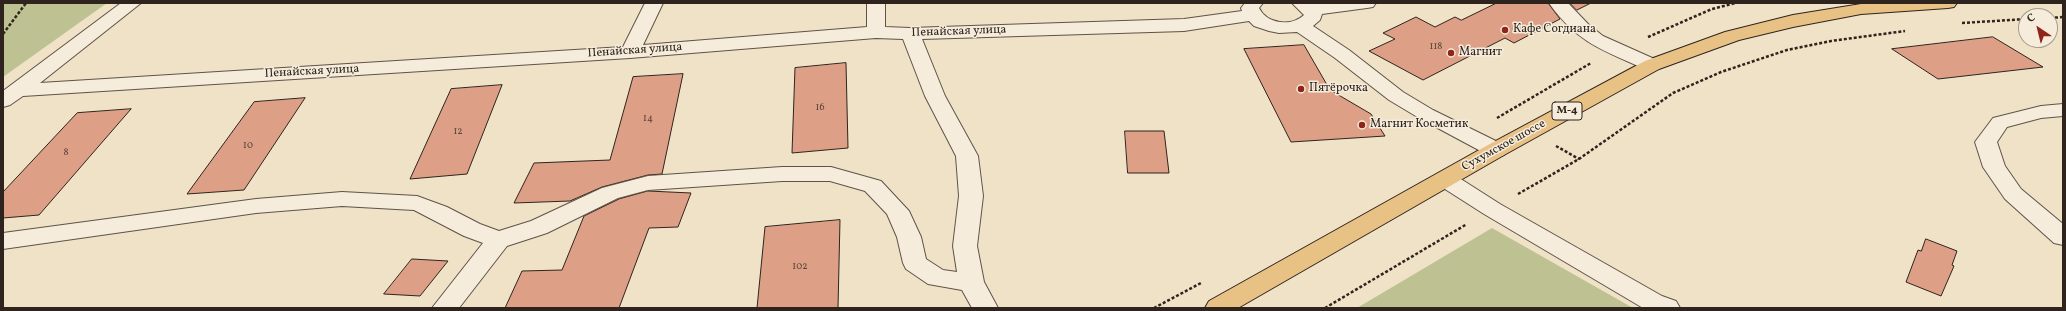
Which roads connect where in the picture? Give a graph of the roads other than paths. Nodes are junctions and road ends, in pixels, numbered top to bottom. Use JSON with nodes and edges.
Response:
{"nodes":[{"id":1,"x":132,"y":3,"type":"edge"},
{"id":2,"x":654,"y":3,"type":"edge"},
{"id":3,"x":876,"y":3,"type":"edge"},
{"id":4,"x":1367,"y":3,"type":"edge"},
{"id":5,"x":1558,"y":3,"type":"edge"},
{"id":6,"x":1948,"y":3,"type":"edge"},
{"id":7,"x":1253,"y":9,"type":"edge"},
{"id":8,"x":1304,"y":13,"type":"edge"},
{"id":9,"x":876,"y":32,"type":"junction"},
{"id":10,"x":910,"y":34,"type":"junction"},
{"id":11,"x":630,"y":52,"type":"junction"},
{"id":12,"x":1652,"y":65,"type":"junction"},
{"id":13,"x":19,"y":90,"type":"junction"},
{"id":14,"x":3,"y":101,"type":"edge"},
{"id":15,"x":2063,"y":110,"type":"edge"},
{"id":16,"x":1496,"y":150,"type":"junction"},
{"id":17,"x":1445,"y":180,"type":"junction"},
{"id":18,"x":2063,"y":237,"type":"edge"},
{"id":19,"x":498,"y":240,"type":"junction"},
{"id":20,"x":3,"y":242,"type":"edge"},
{"id":21,"x":971,"y":282,"type":"junction"},
{"id":22,"x":445,"y":308,"type":"edge"},
{"id":23,"x":985,"y":308,"type":"edge"},
{"id":24,"x":1218,"y":308,"type":"edge"},
{"id":25,"x":1667,"y":308,"type":"edge"}],
"edges":[{"from":1,"to":13,"type":"street"},
{"from":2,"to":11,"type":"street"},
{"from":3,"to":9,"type":"street"},
{"from":4,"to":8,"type":"street"},
{"from":5,"to":12,"type":"street"},
{"from":6,"to":12,"type":"highway","name":"Сухумское шоссе","number":"М-4"},
{"from":7,"to":8,"type":"street"},
{"from":7,"to":10,"type":"street","name":"Пенайская улица"},
{"from":8,"to":16,"type":"street"},
{"from":9,"to":10,"type":"street","name":"Пенайская улица"},
{"from":9,"to":11,"type":"street","name":"Пенайская улица"},
{"from":10,"to":21,"type":"street"},
{"from":11,"to":13,"type":"street","name":"Пенайская улица"},
{"from":12,"to":16,"type":"highway","name":"Сухумское шоссе","number":"М-4"},
{"from":13,"to":14,"type":"street"},
{"from":15,"to":18,"type":"street"},
{"from":16,"to":17,"type":"highway","name":"Сухумское шоссе","number":"М-4"},
{"from":17,"to":24,"type":"highway","name":"Сухумское шоссе","number":"М-4"},
{"from":17,"to":25,"type":"street"},
{"from":19,"to":20,"type":"street"},
{"from":19,"to":21,"type":"street"},
{"from":19,"to":22,"type":"street"},
{"from":21,"to":23,"type":"street"}]}
